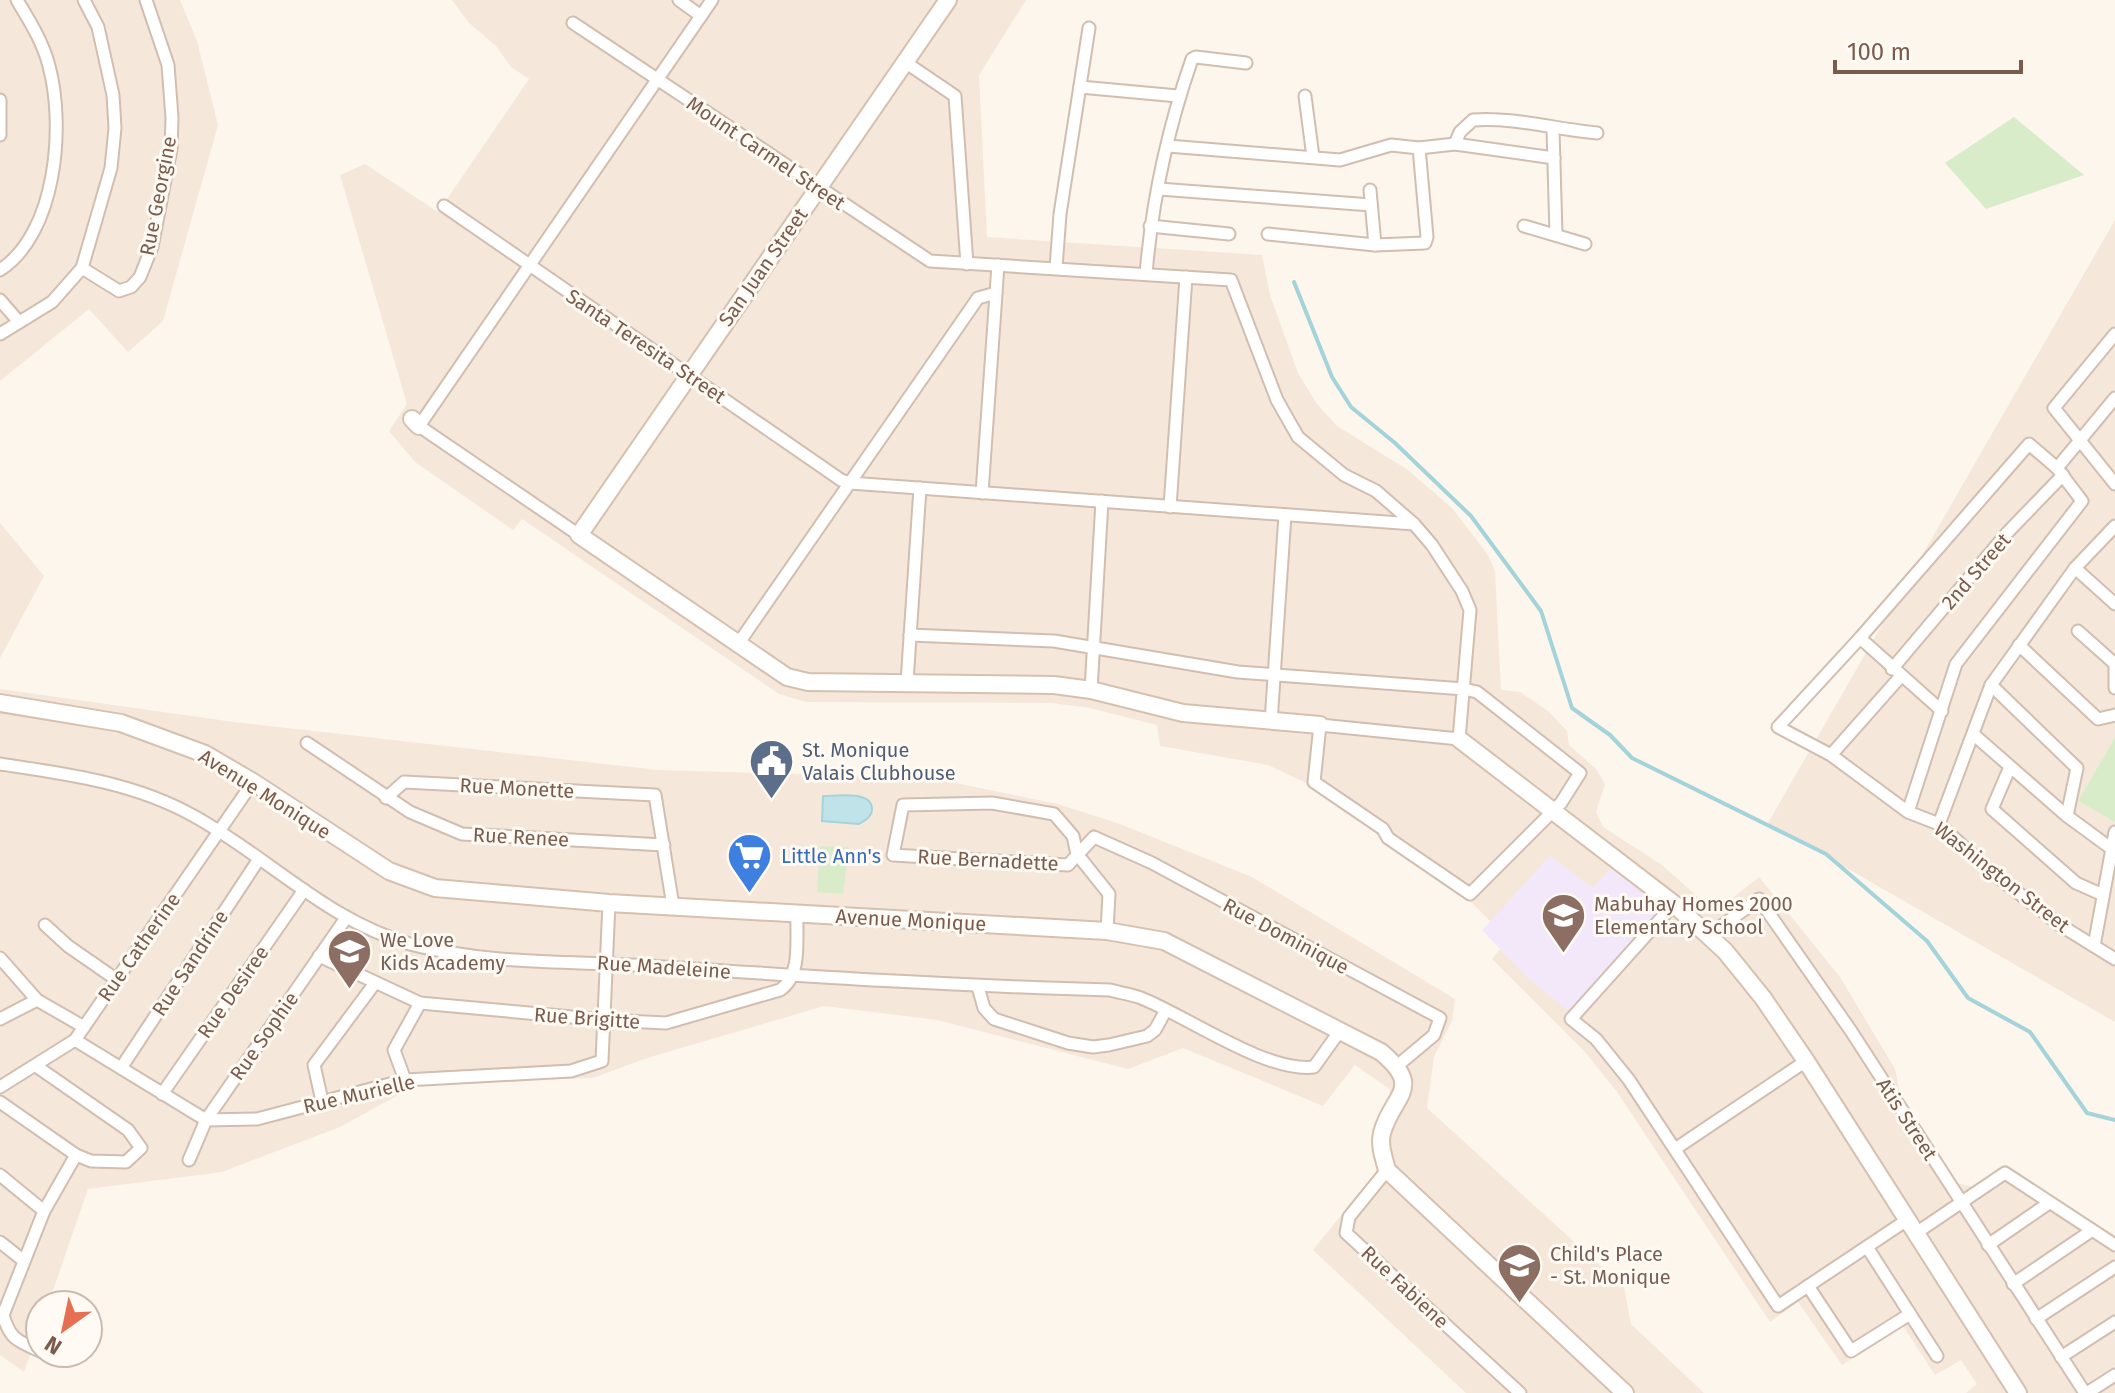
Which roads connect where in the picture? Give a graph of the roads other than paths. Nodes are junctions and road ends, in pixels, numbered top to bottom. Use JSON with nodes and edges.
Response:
{"nodes":[{"id":1,"x":17,"y":0,"type":"edge"},
{"id":2,"x":84,"y":0,"type":"edge"},
{"id":3,"x":146,"y":0,"type":"edge"},
{"id":4,"x":679,"y":0,"type":"edge"},
{"id":5,"x":712,"y":0,"type":"edge"},
{"id":6,"x":948,"y":0,"type":"edge"},
{"id":7,"x":701,"y":16,"type":"junction"},
{"id":8,"x":573,"y":23,"type":"dead end"},
{"id":9,"x":1089,"y":28,"type":"dead end"},
{"id":10,"x":905,"y":62,"type":"junction"},
{"id":11,"x":1246,"y":63,"type":"dead end"},
{"id":12,"x":657,"y":80,"type":"junction"},
{"id":13,"x":1080,"y":87,"type":"junction"},
{"id":14,"x":1178,"y":96,"type":"junction"},
{"id":15,"x":1305,"y":96,"type":"dead end"},
{"id":16,"x":0,"y":100,"type":"edge"},
{"id":17,"x":1553,"y":129,"type":"junction"},
{"id":18,"x":1597,"y":133,"type":"dead end"},
{"id":19,"x":0,"y":135,"type":"edge"},
{"id":20,"x":1455,"y":144,"type":"junction"},
{"id":21,"x":1168,"y":146,"type":"junction"},
{"id":22,"x":1419,"y":148,"type":"junction"},
{"id":23,"x":1313,"y":157,"type":"junction"},
{"id":24,"x":1554,"y":158,"type":"junction"},
{"id":25,"x":818,"y":187,"type":"junction"},
{"id":26,"x":1159,"y":189,"type":"junction"},
{"id":27,"x":1370,"y":190,"type":"dead end"},
{"id":28,"x":1371,"y":205,"type":"junction"},
{"id":29,"x":444,"y":206,"type":"dead end"},
{"id":30,"x":1150,"y":226,"type":"junction"},
{"id":31,"x":1524,"y":226,"type":"dead end"},
{"id":32,"x":1229,"y":234,"type":"dead end"},
{"id":33,"x":1268,"y":234,"type":"dead end"},
{"id":34,"x":1556,"y":235,"type":"junction"},
{"id":35,"x":1585,"y":244,"type":"dead end"},
{"id":36,"x":1375,"y":245,"type":"junction"},
{"id":37,"x":967,"y":264,"type":"junction"},
{"id":38,"x":998,"y":265,"type":"junction"},
{"id":39,"x":529,"y":266,"type":"junction"},
{"id":40,"x":82,"y":268,"type":"junction"},
{"id":41,"x":1056,"y":268,"type":"junction"},
{"id":42,"x":0,"y":270,"type":"edge"},
{"id":43,"x":1146,"y":274,"type":"junction"},
{"id":44,"x":1186,"y":277,"type":"junction"},
{"id":45,"x":996,"y":293,"type":"junction"},
{"id":46,"x":0,"y":300,"type":"edge"},
{"id":47,"x":19,"y":322,"type":"junction"},
{"id":48,"x":0,"y":334,"type":"edge"},
{"id":49,"x":2115,"y":334,"type":"edge"},
{"id":50,"x":688,"y":376,"type":"junction"},
{"id":51,"x":2115,"y":398,"type":"edge"},
{"id":52,"x":2080,"y":441,"type":"junction"},
{"id":53,"x":2115,"y":461,"type":"edge"},
{"id":54,"x":2060,"y":471,"type":"junction"},
{"id":55,"x":2106,"y":473,"type":"junction"},
{"id":56,"x":850,"y":483,"type":"junction"},
{"id":57,"x":2115,"y":484,"type":"edge"},
{"id":58,"x":920,"y":488,"type":"junction"},
{"id":59,"x":982,"y":493,"type":"junction"},
{"id":60,"x":1102,"y":501,"type":"junction"},
{"id":61,"x":1170,"y":507,"type":"junction"},
{"id":62,"x":1285,"y":515,"type":"junction"},
{"id":63,"x":1414,"y":524,"type":"junction"},
{"id":64,"x":2115,"y":526,"type":"edge"},
{"id":65,"x":579,"y":535,"type":"junction"},
{"id":66,"x":2075,"y":568,"type":"junction"},
{"id":67,"x":2115,"y":604,"type":"edge"},
{"id":68,"x":2078,"y":631,"type":"dead end"},
{"id":69,"x":910,"y":635,"type":"junction"},
{"id":70,"x":1860,"y":638,"type":"junction"},
{"id":71,"x":738,"y":644,"type":"junction"},
{"id":72,"x":2019,"y":645,"type":"junction"},
{"id":73,"x":1093,"y":647,"type":"junction"},
{"id":74,"x":2115,"y":666,"type":"edge"},
{"id":75,"x":1896,"y":673,"type":"junction"},
{"id":76,"x":1275,"y":674,"type":"junction"},
{"id":77,"x":907,"y":682,"type":"junction"},
{"id":78,"x":1991,"y":685,"type":"junction"},
{"id":79,"x":2115,"y":688,"type":"edge"},
{"id":80,"x":1464,"y":689,"type":"junction"},
{"id":81,"x":1091,"y":690,"type":"junction"},
{"id":82,"x":0,"y":703,"type":"edge"},
{"id":83,"x":1942,"y":711,"type":"junction"},
{"id":84,"x":2115,"y":715,"type":"edge"},
{"id":85,"x":1271,"y":722,"type":"junction"},
{"id":86,"x":1320,"y":725,"type":"junction"},
{"id":87,"x":1973,"y":734,"type":"junction"},
{"id":88,"x":1459,"y":739,"type":"junction"},
{"id":89,"x":307,"y":743,"type":"dead end"},
{"id":90,"x":1831,"y":755,"type":"junction"},
{"id":91,"x":0,"y":764,"type":"edge"},
{"id":92,"x":2010,"y":767,"type":"junction"},
{"id":93,"x":253,"y":782,"type":"junction"},
{"id":94,"x":386,"y":798,"type":"junction"},
{"id":95,"x":1552,"y":811,"type":"junction"},
{"id":96,"x":1908,"y":812,"type":"junction"},
{"id":97,"x":2067,"y":816,"type":"junction"},
{"id":98,"x":1939,"y":824,"type":"junction"},
{"id":99,"x":219,"y":831,"type":"junction"},
{"id":100,"x":2115,"y":832,"type":"edge"},
{"id":101,"x":664,"y":845,"type":"junction"},
{"id":102,"x":2112,"y":849,"type":"junction"},
{"id":103,"x":1077,"y":854,"type":"junction"},
{"id":104,"x":259,"y":859,"type":"junction"},
{"id":105,"x":304,"y":890,"type":"junction"},
{"id":106,"x":2103,"y":895,"type":"junction"},
{"id":107,"x":609,"y":903,"type":"junction"},
{"id":108,"x":1674,"y":904,"type":"junction"},
{"id":109,"x":673,"y":906,"type":"junction"},
{"id":110,"x":797,"y":915,"type":"junction"},
{"id":111,"x":346,"y":918,"type":"junction"},
{"id":112,"x":45,"y":925,"type":"dead end"},
{"id":113,"x":1107,"y":931,"type":"junction"},
{"id":114,"x":1709,"y":935,"type":"junction"},
{"id":115,"x":2094,"y":946,"type":"junction"},
{"id":116,"x":319,"y":956,"type":"junction"},
{"id":117,"x":0,"y":958,"type":"edge"},
{"id":118,"x":2115,"y":959,"type":"edge"},
{"id":119,"x":607,"y":963,"type":"junction"},
{"id":120,"x":793,"y":976,"type":"junction"},
{"id":121,"x":117,"y":980,"type":"junction"},
{"id":122,"x":375,"y":983,"type":"junction"},
{"id":123,"x":978,"y":987,"type":"junction"},
{"id":124,"x":37,"y":1000,"type":"junction"},
{"id":125,"x":420,"y":1003,"type":"junction"},
{"id":126,"x":1166,"y":1010,"type":"junction"},
{"id":127,"x":0,"y":1019,"type":"edge"},
{"id":128,"x":604,"y":1020,"type":"junction"},
{"id":129,"x":84,"y":1027,"type":"junction"},
{"id":130,"x":1339,"y":1032,"type":"junction"},
{"id":131,"x":75,"y":1040,"type":"junction"},
{"id":132,"x":1806,"y":1061,"type":"junction"},
{"id":133,"x":36,"y":1066,"type":"junction"},
{"id":134,"x":1397,"y":1066,"type":"junction"},
{"id":135,"x":121,"y":1068,"type":"junction"},
{"id":136,"x":405,"y":1080,"type":"junction"},
{"id":137,"x":0,"y":1087,"type":"edge"},
{"id":138,"x":162,"y":1094,"type":"junction"},
{"id":139,"x":322,"y":1101,"type":"junction"},
{"id":140,"x":0,"y":1102,"type":"edge"},
{"id":141,"x":206,"y":1120,"type":"junction"},
{"id":142,"x":1675,"y":1149,"type":"junction"},
{"id":143,"x":76,"y":1155,"type":"junction"},
{"id":144,"x":189,"y":1160,"type":"dead end"},
{"id":145,"x":1387,"y":1170,"type":"junction"},
{"id":146,"x":0,"y":1175,"type":"edge"},
{"id":147,"x":1961,"y":1203,"type":"junction"},
{"id":148,"x":2049,"y":1203,"type":"junction"},
{"id":149,"x":44,"y":1211,"type":"junction"},
{"id":150,"x":1912,"y":1227,"type":"junction"},
{"id":151,"x":2091,"y":1231,"type":"junction"},
{"id":152,"x":0,"y":1242,"type":"edge"},
{"id":153,"x":1988,"y":1245,"type":"junction"},
{"id":154,"x":2115,"y":1245,"type":"edge"},
{"id":155,"x":1867,"y":1247,"type":"junction"},
{"id":156,"x":24,"y":1261,"type":"junction"},
{"id":157,"x":2115,"y":1267,"type":"edge"},
{"id":158,"x":2013,"y":1284,"type":"junction"},
{"id":159,"x":1808,"y":1286,"type":"junction"},
{"id":160,"x":1,"y":1314,"type":"edge"},
{"id":161,"x":1910,"y":1314,"type":"junction"},
{"id":162,"x":2036,"y":1319,"type":"junction"},
{"id":163,"x":2115,"y":1322,"type":"edge"},
{"id":164,"x":24,"y":1344,"type":"edge"},
{"id":165,"x":1937,"y":1356,"type":"dead end"},
{"id":166,"x":2061,"y":1357,"type":"junction"},
{"id":167,"x":2115,"y":1375,"type":"edge"},
{"id":168,"x":1520,"y":1393,"type":"edge"},
{"id":169,"x":1625,"y":1393,"type":"edge"},
{"id":170,"x":2018,"y":1393,"type":"edge"},
{"id":171,"x":2086,"y":1393,"type":"edge"}],
"edges":[{"from":1,"to":42,"type":"street"},
{"from":2,"to":40,"type":"street"},
{"from":3,"to":40,"type":"street","name":"Rue Georgine"},
{"from":4,"to":7,"type":"street"},
{"from":5,"to":7,"type":"street"},
{"from":6,"to":10,"type":"street","name":"San Juan Street"},
{"from":7,"to":12,"type":"street"},
{"from":8,"to":12,"type":"street","name":"Mount Carmel Street"},
{"from":9,"to":13,"type":"street"},
{"from":10,"to":25,"type":"street","name":"San Juan Street"},
{"from":10,"to":37,"type":"street"},
{"from":11,"to":14,"type":"street"},
{"from":12,"to":25,"type":"street","name":"Mount Carmel Street"},
{"from":12,"to":39,"type":"street"},
{"from":13,"to":14,"type":"street"},
{"from":13,"to":41,"type":"street"},
{"from":14,"to":21,"type":"street"},
{"from":15,"to":23,"type":"street"},
{"from":16,"to":19,"type":"street"},
{"from":17,"to":18,"type":"street"},
{"from":17,"to":20,"type":"street"},
{"from":17,"to":24,"type":"street"},
{"from":20,"to":22,"type":"street"},
{"from":20,"to":24,"type":"street"},
{"from":21,"to":23,"type":"street"},
{"from":21,"to":26,"type":"street"},
{"from":22,"to":23,"type":"street"},
{"from":22,"to":36,"type":"street"},
{"from":24,"to":34,"type":"street"},
{"from":25,"to":37,"type":"street","name":"Mount Carmel Street"},
{"from":25,"to":50,"type":"street","name":"San Juan Street"},
{"from":26,"to":28,"type":"street"},
{"from":26,"to":30,"type":"street"},
{"from":27,"to":28,"type":"street"},
{"from":28,"to":36,"type":"street"},
{"from":29,"to":39,"type":"street","name":"Santa Teresita Street"},
{"from":30,"to":32,"type":"street"},
{"from":30,"to":43,"type":"street"},
{"from":31,"to":34,"type":"street"},
{"from":33,"to":36,"type":"street"},
{"from":34,"to":35,"type":"street"},
{"from":37,"to":38,"type":"street","name":"Mount Carmel Street"},
{"from":38,"to":41,"type":"street","name":"Mount Carmel Street"},
{"from":38,"to":45,"type":"street"},
{"from":39,"to":50,"type":"street","name":"Santa Teresita Street"},
{"from":39,"to":65,"type":"street"},
{"from":40,"to":47,"type":"street"},
{"from":41,"to":43,"type":"street","name":"Mount Carmel Street"},
{"from":43,"to":44,"type":"street","name":"Mount Carmel Street"},
{"from":44,"to":61,"type":"street"},
{"from":44,"to":63,"type":"street","name":"Mount Carmel Street"},
{"from":45,"to":56,"type":"street"},
{"from":45,"to":59,"type":"street"},
{"from":46,"to":47,"type":"street"},
{"from":47,"to":48,"type":"street"},
{"from":49,"to":52,"type":"street"},
{"from":50,"to":56,"type":"street","name":"Santa Teresita Street"},
{"from":50,"to":65,"type":"street","name":"San Juan Street"},
{"from":51,"to":52,"type":"street","name":"2nd Street"},
{"from":52,"to":54,"type":"street","name":"2nd Street"},
{"from":52,"to":55,"type":"street"},
{"from":53,"to":55,"type":"street"},
{"from":54,"to":70,"type":"street"},
{"from":54,"to":75,"type":"street","name":"2nd Street"},
{"from":54,"to":83,"type":"street"},
{"from":55,"to":57,"type":"street"},
{"from":56,"to":58,"type":"street"},
{"from":56,"to":71,"type":"street"},
{"from":58,"to":59,"type":"street"},
{"from":58,"to":69,"type":"street"},
{"from":59,"to":60,"type":"street"},
{"from":60,"to":61,"type":"street"},
{"from":60,"to":73,"type":"street"},
{"from":61,"to":62,"type":"street"},
{"from":62,"to":63,"type":"street"},
{"from":62,"to":76,"type":"street"},
{"from":63,"to":80,"type":"street"},
{"from":64,"to":66,"type":"street"},
{"from":65,"to":71,"type":"street"},
{"from":66,"to":67,"type":"street"},
{"from":66,"to":72,"type":"street"},
{"from":68,"to":74,"type":"street"},
{"from":69,"to":73,"type":"street"},
{"from":69,"to":77,"type":"street"},
{"from":70,"to":75,"type":"street"},
{"from":70,"to":90,"type":"street","name":"Washington Street"},
{"from":71,"to":77,"type":"street"},
{"from":72,"to":78,"type":"street"},
{"from":72,"to":84,"type":"street"},
{"from":73,"to":76,"type":"street"},
{"from":73,"to":81,"type":"street"},
{"from":74,"to":79,"type":"street"},
{"from":75,"to":83,"type":"street"},
{"from":75,"to":90,"type":"street","name":"2nd Street"},
{"from":76,"to":80,"type":"street"},
{"from":76,"to":85,"type":"street"},
{"from":77,"to":81,"type":"street"},
{"from":78,"to":87,"type":"street"},
{"from":78,"to":97,"type":"street"},
{"from":80,"to":88,"type":"street"},
{"from":80,"to":95,"type":"street"},
{"from":81,"to":85,"type":"street"},
{"from":82,"to":93,"type":"street","name":"Avenue Monique"},
{"from":83,"to":96,"type":"street"},
{"from":85,"to":86,"type":"street"},
{"from":86,"to":88,"type":"street"},
{"from":86,"to":95,"type":"street"},
{"from":87,"to":92,"type":"street"},
{"from":87,"to":98,"type":"street"},
{"from":88,"to":95,"type":"street"},
{"from":89,"to":94,"type":"street","name":"Rue Renee"},
{"from":90,"to":96,"type":"street","name":"Washington Street"},
{"from":91,"to":99,"type":"street","name":"Rue Madeleine"},
{"from":92,"to":97,"type":"street"},
{"from":92,"to":106,"type":"street"},
{"from":93,"to":99,"type":"street","name":"Rue Catherine"},
{"from":93,"to":107,"type":"street","name":"Avenue Monique"},
{"from":94,"to":101,"type":"street","name":"Rue Renee"},
{"from":94,"to":101,"type":"street","name":"Rue Monette"},
{"from":95,"to":108,"type":"street"},
{"from":96,"to":98,"type":"street","name":"Washington Street"},
{"from":97,"to":102,"type":"street"},
{"from":98,"to":115,"type":"street","name":"Washington Street"},
{"from":99,"to":104,"type":"street","name":"Rue Madeleine"},
{"from":99,"to":121,"type":"street","name":"Rue Catherine"},
{"from":100,"to":102,"type":"street"},
{"from":101,"to":109,"type":"street"},
{"from":102,"to":106,"type":"street"},
{"from":103,"to":103,"type":"street","name":"Rue Bernadette"},
{"from":103,"to":113,"type":"street"},
{"from":103,"to":134,"type":"street","name":"Rue Dominique"},
{"from":104,"to":105,"type":"street","name":"Rue Madeleine"},
{"from":104,"to":135,"type":"street","name":"Rue Sandrine"},
{"from":105,"to":111,"type":"street","name":"Rue Madeleine"},
{"from":105,"to":138,"type":"street","name":"Rue Desiree"},
{"from":106,"to":115,"type":"street"},
{"from":107,"to":109,"type":"street","name":"Avenue Monique"},
{"from":107,"to":119,"type":"street","name":"Rue Murielle"},
{"from":108,"to":114,"type":"street"},
{"from":108,"to":142,"type":"street"},
{"from":109,"to":110,"type":"street","name":"Avenue Monique"},
{"from":110,"to":113,"type":"street","name":"Avenue Monique"},
{"from":110,"to":120,"type":"street"},
{"from":111,"to":116,"type":"street","name":"Rue Sophie"},
{"from":111,"to":119,"type":"street","name":"Rue Madeleine"},
{"from":112,"to":121,"type":"street"},
{"from":113,"to":130,"type":"street","name":"Avenue Monique"},
{"from":114,"to":132,"type":"street"},
{"from":114,"to":147,"type":"street","name":"Atis Street"},
{"from":115,"to":118,"type":"street","name":"Washington Street"},
{"from":116,"to":122,"type":"street","name":"Rue Brigitte"},
{"from":116,"to":141,"type":"street","name":"Rue Sophie"},
{"from":117,"to":124,"type":"street"},
{"from":119,"to":120,"type":"street","name":"Rue Madeleine"},
{"from":119,"to":128,"type":"street","name":"Rue Murielle"},
{"from":120,"to":123,"type":"street","name":"Rue Madeleine"},
{"from":120,"to":128,"type":"street","name":"Rue Brigitte"},
{"from":121,"to":129,"type":"street","name":"Rue Catherine"},
{"from":122,"to":125,"type":"street","name":"Rue Brigitte"},
{"from":122,"to":139,"type":"street"},
{"from":123,"to":126,"type":"street","name":"Rue Madeleine"},
{"from":123,"to":126,"type":"street"},
{"from":124,"to":127,"type":"street"},
{"from":124,"to":129,"type":"street"},
{"from":125,"to":128,"type":"street","name":"Rue Brigitte"},
{"from":125,"to":136,"type":"street"},
{"from":126,"to":130,"type":"street","name":"Rue Madeleine"},
{"from":128,"to":136,"type":"street","name":"Rue Murielle"},
{"from":129,"to":131,"type":"street","name":"Rue Catherine"},
{"from":130,"to":134,"type":"street","name":"Avenue Monique"},
{"from":131,"to":133,"type":"street","name":"Rue Catherine"},
{"from":131,"to":135,"type":"street"},
{"from":132,"to":142,"type":"street"},
{"from":132,"to":150,"type":"street"},
{"from":133,"to":137,"type":"street","name":"Rue Catherine"},
{"from":133,"to":143,"type":"street"},
{"from":134,"to":145,"type":"street"},
{"from":135,"to":138,"type":"street"},
{"from":136,"to":139,"type":"street","name":"Rue Murielle"},
{"from":138,"to":141,"type":"street"},
{"from":139,"to":141,"type":"street","name":"Rue Murielle"},
{"from":140,"to":143,"type":"street"},
{"from":141,"to":144,"type":"street","name":"Rue Sophie"},
{"from":142,"to":159,"type":"street"},
{"from":143,"to":149,"type":"street"},
{"from":145,"to":168,"type":"street","name":"Rue Fabiene"},
{"from":145,"to":169,"type":"street"},
{"from":146,"to":149,"type":"street"},
{"from":147,"to":148,"type":"street"},
{"from":147,"to":150,"type":"street"},
{"from":147,"to":153,"type":"street","name":"Atis Street"},
{"from":148,"to":151,"type":"street"},
{"from":148,"to":153,"type":"street"},
{"from":149,"to":156,"type":"street"},
{"from":150,"to":155,"type":"street"},
{"from":150,"to":170,"type":"street"},
{"from":151,"to":154,"type":"street"},
{"from":151,"to":158,"type":"street"},
{"from":152,"to":156,"type":"street"},
{"from":153,"to":158,"type":"street","name":"Atis Street"},
{"from":155,"to":159,"type":"street"},
{"from":155,"to":161,"type":"street"},
{"from":156,"to":160,"type":"street"},
{"from":157,"to":162,"type":"street"},
{"from":158,"to":162,"type":"street","name":"Atis Street"},
{"from":159,"to":161,"type":"street"},
{"from":160,"to":164,"type":"street"},
{"from":161,"to":165,"type":"street"},
{"from":162,"to":166,"type":"street","name":"Atis Street"},
{"from":163,"to":166,"type":"street"},
{"from":166,"to":171,"type":"street","name":"Atis Street"},
{"from":167,"to":171,"type":"street"}]}
